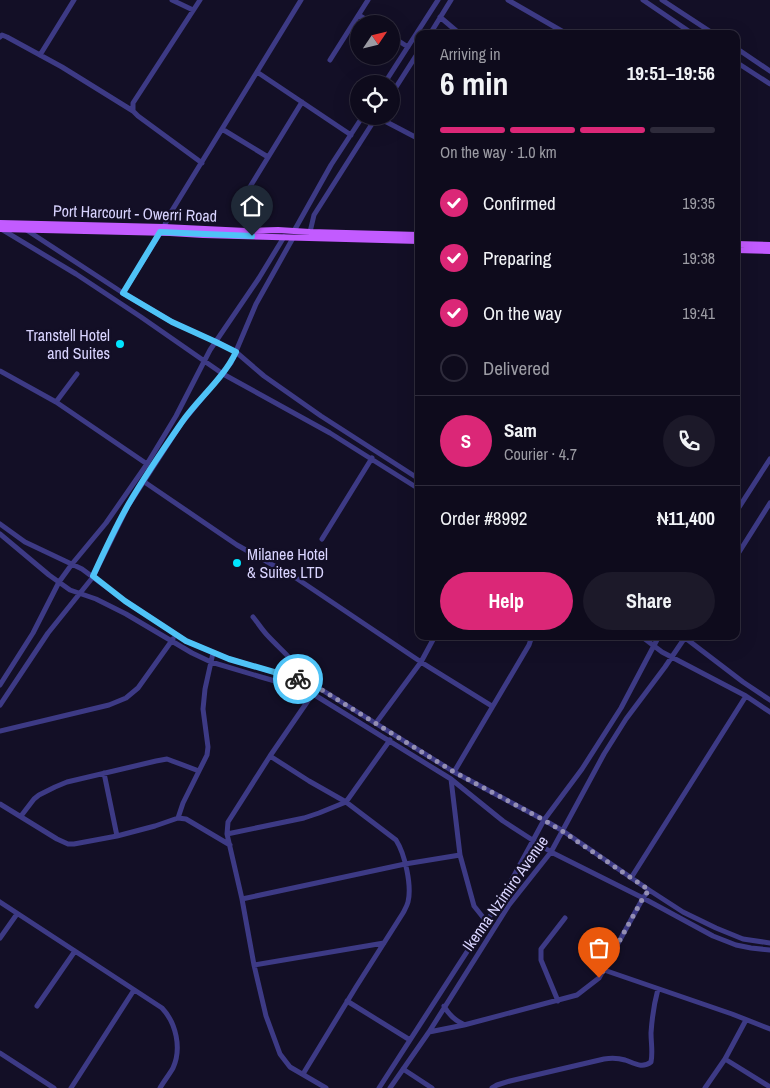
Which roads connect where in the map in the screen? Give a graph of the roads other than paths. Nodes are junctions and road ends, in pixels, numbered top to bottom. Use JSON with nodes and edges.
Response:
{"nodes":[{"id":1,"x":74,"y":0,"type":"edge"},
{"id":2,"x":172,"y":0,"type":"edge"},
{"id":3,"x":200,"y":0,"type":"edge"},
{"id":4,"x":301,"y":0,"type":"edge"},
{"id":5,"x":368,"y":0,"type":"edge"},
{"id":6,"x":438,"y":0,"type":"edge"},
{"id":7,"x":451,"y":0,"type":"edge"},
{"id":8,"x":508,"y":0,"type":"edge"},
{"id":9,"x":643,"y":0,"type":"edge"},
{"id":10,"x":662,"y":0,"type":"edge"},
{"id":11,"x":193,"y":10,"type":"junction"},
{"id":12,"x":359,"y":15,"type":"edge"},
{"id":13,"x":440,"y":17,"type":"junction"},
{"id":14,"x":350,"y":29,"type":"edge"},
{"id":15,"x":419,"y":30,"type":"edge"},
{"id":16,"x":432,"y":30,"type":"edge"},
{"id":17,"x":455,"y":30,"type":"edge"},
{"id":18,"x":559,"y":30,"type":"edge"},
{"id":19,"x":687,"y":30,"type":"edge"},
{"id":20,"x":708,"y":30,"type":"edge"},
{"id":21,"x":1,"y":35,"type":"edge"},
{"id":22,"x":415,"y":36,"type":"edge"},
{"id":23,"x":400,"y":42,"type":"edge"},
{"id":24,"x":408,"y":47,"type":"junction"},
{"id":25,"x":740,"y":51,"type":"edge"},
{"id":26,"x":40,"y":55,"type":"junction"},
{"id":27,"x":415,"y":57,"type":"edge"},
{"id":28,"x":330,"y":60,"type":"dead end"},
{"id":29,"x":740,"y":65,"type":"edge"},
{"id":30,"x":770,"y":71,"type":"edge"},
{"id":31,"x":257,"y":72,"type":"junction"},
{"id":32,"x":390,"y":75,"type":"edge"},
{"id":33,"x":400,"y":80,"type":"edge"},
{"id":34,"x":770,"y":84,"type":"edge"},
{"id":35,"x":302,"y":102,"type":"junction"},
{"id":36,"x":133,"y":111,"type":"junction"},
{"id":37,"x":357,"y":125,"type":"edge"},
{"id":38,"x":371,"y":125,"type":"edge"},
{"id":39,"x":393,"y":125,"type":"edge"},
{"id":40,"x":222,"y":129,"type":"junction"},
{"id":41,"x":351,"y":135,"type":"junction"},
{"id":42,"x":415,"y":138,"type":"edge"},
{"id":43,"x":268,"y":157,"type":"junction"},
{"id":44,"x":202,"y":163,"type":"junction"},
{"id":45,"x":245,"y":195,"type":"dead end"},
{"id":46,"x":0,"y":223,"type":"edge"},
{"id":47,"x":0,"y":229,"type":"edge"},
{"id":48,"x":25,"y":229,"type":"junction"},
{"id":49,"x":162,"y":230,"type":"junction"},
{"id":50,"x":310,"y":232,"type":"junction"},
{"id":51,"x":293,"y":234,"type":"junction"},
{"id":52,"x":415,"y":234,"type":"edge"},
{"id":53,"x":284,"y":237,"type":"junction"},
{"id":54,"x":415,"y":241,"type":"edge"},
{"id":55,"x":740,"y":244,"type":"edge"},
{"id":56,"x":770,"y":245,"type":"edge"},
{"id":57,"x":740,"y":250,"type":"edge"},
{"id":58,"x":770,"y":251,"type":"edge"},
{"id":59,"x":123,"y":293,"type":"junction"},
{"id":60,"x":216,"y":342,"type":"junction"},
{"id":61,"x":236,"y":352,"type":"junction"},
{"id":62,"x":205,"y":361,"type":"junction"},
{"id":63,"x":0,"y":372,"type":"edge"},
{"id":64,"x":77,"y":374,"type":"dead end"},
{"id":65,"x":223,"y":374,"type":"junction"},
{"id":66,"x":56,"y":402,"type":"junction"},
{"id":67,"x":372,"y":458,"type":"junction"},
{"id":68,"x":770,"y":459,"type":"edge"},
{"id":69,"x":147,"y":464,"type":"junction"},
{"id":70,"x":415,"y":476,"type":"edge"},
{"id":71,"x":143,"y":481,"type":"junction"},
{"id":72,"x":415,"y":485,"type":"edge"},
{"id":73,"x":770,"y":503,"type":"edge"},
{"id":74,"x":740,"y":506,"type":"edge"},
{"id":75,"x":0,"y":524,"type":"edge"},
{"id":76,"x":0,"y":534,"type":"edge"},
{"id":77,"x":322,"y":539,"type":"dead end"},
{"id":78,"x":740,"y":551,"type":"edge"},
{"id":79,"x":72,"y":564,"type":"junction"},
{"id":80,"x":93,"y":576,"type":"junction"},
{"id":81,"x":59,"y":582,"type":"junction"},
{"id":82,"x":80,"y":593,"type":"junction"},
{"id":83,"x":253,"y":617,"type":"dead end"},
{"id":84,"x":176,"y":635,"type":"junction"},
{"id":85,"x":172,"y":640,"type":"junction"},
{"id":86,"x":433,"y":640,"type":"edge"},
{"id":87,"x":531,"y":640,"type":"edge"},
{"id":88,"x":646,"y":640,"type":"edge"},
{"id":89,"x":656,"y":640,"type":"edge"},
{"id":90,"x":683,"y":640,"type":"edge"},
{"id":91,"x":689,"y":640,"type":"edge"},
{"id":92,"x":653,"y":646,"type":"junction"},
{"id":93,"x":213,"y":653,"type":"junction"},
{"id":94,"x":672,"y":658,"type":"junction"},
{"id":95,"x":211,"y":662,"type":"junction"},
{"id":96,"x":421,"y":662,"type":"junction"},
{"id":97,"x":305,"y":681,"type":"junction"},
{"id":98,"x":0,"y":685,"type":"edge"},
{"id":99,"x":318,"y":687,"type":"junction"},
{"id":100,"x":313,"y":694,"type":"junction"},
{"id":101,"x":746,"y":696,"type":"junction"},
{"id":102,"x":770,"y":700,"type":"edge"},
{"id":103,"x":0,"y":705,"type":"edge"},
{"id":104,"x":492,"y":706,"type":"junction"},
{"id":105,"x":770,"y":712,"type":"edge"},
{"id":106,"x":376,"y":723,"type":"junction"},
{"id":107,"x":0,"y":731,"type":"edge"},
{"id":108,"x":390,"y":740,"type":"junction"},
{"id":109,"x":270,"y":756,"type":"junction"},
{"id":110,"x":199,"y":771,"type":"junction"},
{"id":111,"x":454,"y":772,"type":"junction"},
{"id":112,"x":104,"y":773,"type":"junction"},
{"id":113,"x":451,"y":779,"type":"junction"},
{"id":114,"x":346,"y":802,"type":"junction"},
{"id":115,"x":0,"y":804,"type":"edge"},
{"id":116,"x":21,"y":816,"type":"junction"},
{"id":117,"x":178,"y":818,"type":"junction"},
{"id":118,"x":544,"y":820,"type":"junction"},
{"id":119,"x":562,"y":831,"type":"junction"},
{"id":120,"x":227,"y":834,"type":"junction"},
{"id":121,"x":117,"y":836,"type":"junction"},
{"id":122,"x":532,"y":840,"type":"junction"},
{"id":123,"x":230,"y":845,"type":"junction"},
{"id":124,"x":551,"y":852,"type":"junction"},
{"id":125,"x":460,"y":854,"type":"junction"},
{"id":126,"x":405,"y":864,"type":"junction"},
{"id":127,"x":631,"y":878,"type":"junction"},
{"id":128,"x":649,"y":890,"type":"junction"},
{"id":129,"x":643,"y":898,"type":"junction"},
{"id":130,"x":242,"y":899,"type":"junction"},
{"id":131,"x":0,"y":902,"type":"edge"},
{"id":132,"x":17,"y":914,"type":"junction"},
{"id":133,"x":565,"y":918,"type":"dead end"},
{"id":134,"x":486,"y":921,"type":"junction"},
{"id":135,"x":0,"y":938,"type":"edge"},
{"id":136,"x":384,"y":943,"type":"junction"},
{"id":137,"x":770,"y":943,"type":"edge"},
{"id":138,"x":770,"y":950,"type":"edge"},
{"id":139,"x":75,"y":951,"type":"junction"},
{"id":140,"x":254,"y":965,"type":"junction"},
{"id":141,"x":604,"y":970,"type":"junction"},
{"id":142,"x":658,"y":989,"type":"junction"},
{"id":143,"x":134,"y":990,"type":"junction"},
{"id":144,"x":347,"y":1001,"type":"junction"},
{"id":145,"x":558,"y":1001,"type":"junction"},
{"id":146,"x":37,"y":1006,"type":"dead end"},
{"id":147,"x":444,"y":1006,"type":"junction"},
{"id":148,"x":746,"y":1020,"type":"junction"},
{"id":149,"x":464,"y":1025,"type":"junction"},
{"id":150,"x":769,"y":1027,"type":"edge"},
{"id":151,"x":428,"y":1032,"type":"junction"},
{"id":152,"x":410,"y":1040,"type":"junction"},
{"id":153,"x":0,"y":1053,"type":"edge"},
{"id":154,"x":725,"y":1059,"type":"junction"},
{"id":155,"x":403,"y":1069,"type":"junction"},
{"id":156,"x":303,"y":1074,"type":"junction"},
{"id":157,"x":161,"y":1087,"type":"edge"},
{"id":158,"x":770,"y":1087,"type":"edge"},
{"id":159,"x":54,"y":1088,"type":"edge"},
{"id":160,"x":71,"y":1088,"type":"edge"},
{"id":161,"x":326,"y":1088,"type":"edge"},
{"id":162,"x":379,"y":1088,"type":"edge"},
{"id":163,"x":390,"y":1088,"type":"edge"},
{"id":164,"x":432,"y":1088,"type":"edge"},
{"id":165,"x":492,"y":1088,"type":"edge"},
{"id":166,"x":705,"y":1088,"type":"edge"}],
"edges":[{"from":1,"to":26,"type":"street"},
{"from":2,"to":11,"type":"street"},
{"from":3,"to":11,"type":"street"},
{"from":4,"to":31,"type":"street"},
{"from":5,"to":12,"type":"street"},
{"from":6,"to":15,"type":"street"},
{"from":7,"to":13,"type":"street"},
{"from":8,"to":18,"type":"street"},
{"from":9,"to":19,"type":"street"},
{"from":10,"to":20,"type":"street"},
{"from":11,"to":36,"type":"street"},
{"from":13,"to":16,"type":"street"},
{"from":13,"to":17,"type":"street"},
{"from":14,"to":28,"type":"street"},
{"from":21,"to":26,"type":"street"},
{"from":22,"to":24,"type":"street"},
{"from":23,"to":24,"type":"street"},
{"from":24,"to":32,"type":"street"},
{"from":25,"to":30,"type":"street"},
{"from":26,"to":36,"type":"street"},
{"from":27,"to":33,"type":"street"},
{"from":29,"to":34,"type":"street"},
{"from":31,"to":35,"type":"street"},
{"from":31,"to":40,"type":"street"},
{"from":35,"to":41,"type":"street"},
{"from":35,"to":43,"type":"street"},
{"from":36,"to":44,"type":"street"},
{"from":37,"to":41,"type":"street"},
{"from":38,"to":50,"type":"street"},
{"from":39,"to":42,"type":"street"},
{"from":40,"to":43,"type":"street"},
{"from":40,"to":44,"type":"street"},
{"from":41,"to":51,"type":"street"},
{"from":43,"to":45,"type":"street"},
{"from":44,"to":49,"type":"street"},
{"from":46,"to":49,"type":"main road","name":"Port Harcourt - Owerri Road"},
{"from":47,"to":48,"type":"main road","name":"Port Harcourt - Owerri Road"},
{"from":47,"to":62,"type":"street"},
{"from":48,"to":49,"type":"main road","name":"Port Harcourt - Owerri Road"},
{"from":48,"to":59,"type":"street"},
{"from":49,"to":51,"type":"main road","name":"Port Harcourt - Owerri Road"},
{"from":49,"to":53,"type":"main road","name":"Port Harcourt - Owerri Road"},
{"from":49,"to":59,"type":"street"},
{"from":50,"to":51,"type":"main road","name":"Port Harcourt - Owerri Road"},
{"from":50,"to":52,"type":"main road","name":"Port Harcourt - Owerri Road"},
{"from":51,"to":53,"type":"main road","name":"Port Harcourt - Owerri Road"},
{"from":51,"to":54,"type":"main road","name":"Port Harcourt - Owerri Road"},
{"from":51,"to":61,"type":"street"},
{"from":53,"to":60,"type":"street"},
{"from":55,"to":56,"type":"main road"},
{"from":57,"to":58,"type":"main road"},
{"from":59,"to":60,"type":"street"},
{"from":60,"to":61,"type":"street"},
{"from":60,"to":62,"type":"street"},
{"from":61,"to":65,"type":"street"},
{"from":61,"to":70,"type":"street"},
{"from":62,"to":65,"type":"street"},
{"from":62,"to":69,"type":"street"},
{"from":63,"to":66,"type":"street"},
{"from":64,"to":66,"type":"street"},
{"from":65,"to":67,"type":"street"},
{"from":65,"to":71,"type":"street"},
{"from":66,"to":69,"type":"street"},
{"from":67,"to":72,"type":"street"},
{"from":67,"to":77,"type":"street"},
{"from":68,"to":74,"type":"street"},
{"from":69,"to":79,"type":"street"},
{"from":71,"to":80,"type":"street"},
{"from":71,"to":96,"type":"street"},
{"from":73,"to":78,"type":"street"},
{"from":75,"to":79,"type":"street"},
{"from":76,"to":81,"type":"street"},
{"from":79,"to":80,"type":"street"},
{"from":79,"to":81,"type":"street"},
{"from":80,"to":82,"type":"street"},
{"from":80,"to":84,"type":"street"},
{"from":81,"to":82,"type":"street"},
{"from":81,"to":98,"type":"street"},
{"from":82,"to":85,"type":"street"},
{"from":82,"to":103,"type":"street"},
{"from":83,"to":97,"type":"street"},
{"from":84,"to":85,"type":"street"},
{"from":84,"to":93,"type":"street"},
{"from":85,"to":95,"type":"street"},
{"from":85,"to":107,"type":"street"},
{"from":86,"to":96,"type":"street"},
{"from":87,"to":104,"type":"street"},
{"from":88,"to":92,"type":"street"},
{"from":89,"to":92,"type":"street","name":"Ikenna Nzimiro Avenue"},
{"from":90,"to":94,"type":"street","name":"Ikenna Nzimiro Avenue"},
{"from":91,"to":102,"type":"street"},
{"from":92,"to":94,"type":"street"},
{"from":92,"to":118,"type":"street","name":"Ikenna Nzimiro Avenue"},
{"from":93,"to":95,"type":"street"},
{"from":93,"to":97,"type":"street"},
{"from":94,"to":101,"type":"street"},
{"from":94,"to":119,"type":"street","name":"Ikenna Nzimiro Avenue"},
{"from":95,"to":100,"type":"street"},
{"from":95,"to":110,"type":"street"},
{"from":96,"to":104,"type":"street"},
{"from":96,"to":106,"type":"street"},
{"from":97,"to":99,"type":"street"},
{"from":99,"to":100,"type":"street"},
{"from":99,"to":106,"type":"street"},
{"from":100,"to":108,"type":"street"},
{"from":100,"to":109,"type":"street"},
{"from":101,"to":105,"type":"street"},
{"from":101,"to":127,"type":"street"},
{"from":104,"to":111,"type":"street"},
{"from":106,"to":111,"type":"street"},
{"from":108,"to":113,"type":"street"},
{"from":108,"to":114,"type":"street"},
{"from":109,"to":114,"type":"street"},
{"from":109,"to":120,"type":"street"},
{"from":110,"to":112,"type":"street"},
{"from":110,"to":117,"type":"street"},
{"from":111,"to":118,"type":"street"},
{"from":112,"to":116,"type":"street"},
{"from":112,"to":121,"type":"street"},
{"from":113,"to":122,"type":"street"},
{"from":113,"to":125,"type":"street"},
{"from":114,"to":120,"type":"street"},
{"from":114,"to":126,"type":"street"},
{"from":115,"to":116,"type":"street"},
{"from":116,"to":121,"type":"street"},
{"from":117,"to":121,"type":"street"},
{"from":117,"to":123,"type":"street"},
{"from":118,"to":119,"type":"street"},
{"from":118,"to":122,"type":"street","name":"Ikenna Nzimiro Avenue"},
{"from":119,"to":124,"type":"street","name":"Ikenna Nzimiro Avenue"},
{"from":119,"to":127,"type":"street"},
{"from":120,"to":123,"type":"street"},
{"from":122,"to":124,"type":"street"},
{"from":122,"to":134,"type":"street","name":"Ikenna Nzimiro Avenue"},
{"from":123,"to":130,"type":"street"},
{"from":124,"to":129,"type":"street"},
{"from":124,"to":147,"type":"street","name":"Ikenna Nzimiro Avenue"},
{"from":125,"to":126,"type":"street"},
{"from":125,"to":134,"type":"street"},
{"from":126,"to":130,"type":"street"},
{"from":126,"to":136,"type":"street"},
{"from":127,"to":128,"type":"street"},
{"from":128,"to":129,"type":"street"},
{"from":128,"to":137,"type":"street"},
{"from":129,"to":138,"type":"street"},
{"from":129,"to":141,"type":"street"},
{"from":130,"to":140,"type":"street"},
{"from":131,"to":132,"type":"street"},
{"from":132,"to":135,"type":"street"},
{"from":132,"to":139,"type":"street"},
{"from":133,"to":145,"type":"street"},
{"from":134,"to":152,"type":"street","name":"Ikenna Nzimiro Avenue"},
{"from":136,"to":140,"type":"street"},
{"from":136,"to":144,"type":"street"},
{"from":139,"to":143,"type":"street"},
{"from":139,"to":146,"type":"street"},
{"from":140,"to":156,"type":"street"},
{"from":141,"to":142,"type":"street"},
{"from":141,"to":145,"type":"street"},
{"from":142,"to":148,"type":"street"},
{"from":142,"to":165,"type":"street"},
{"from":143,"to":157,"type":"street"},
{"from":143,"to":160,"type":"street"},
{"from":144,"to":152,"type":"street"},
{"from":144,"to":156,"type":"street"},
{"from":145,"to":149,"type":"street"},
{"from":147,"to":149,"type":"street"},
{"from":147,"to":151,"type":"street","name":"Ikenna Nzimiro Avenue"},
{"from":148,"to":150,"type":"street"},
{"from":148,"to":154,"type":"street"},
{"from":149,"to":151,"type":"street"},
{"from":151,"to":155,"type":"street","name":"Ikenna Nzimiro Avenue"},
{"from":152,"to":162,"type":"street","name":"Ikenna Nzimiro Avenue"},
{"from":153,"to":159,"type":"street"},
{"from":154,"to":158,"type":"street"},
{"from":154,"to":166,"type":"street"},
{"from":155,"to":163,"type":"street","name":"Ikenna Nzimiro Avenue"},
{"from":155,"to":164,"type":"street"},
{"from":156,"to":161,"type":"street"}]}
